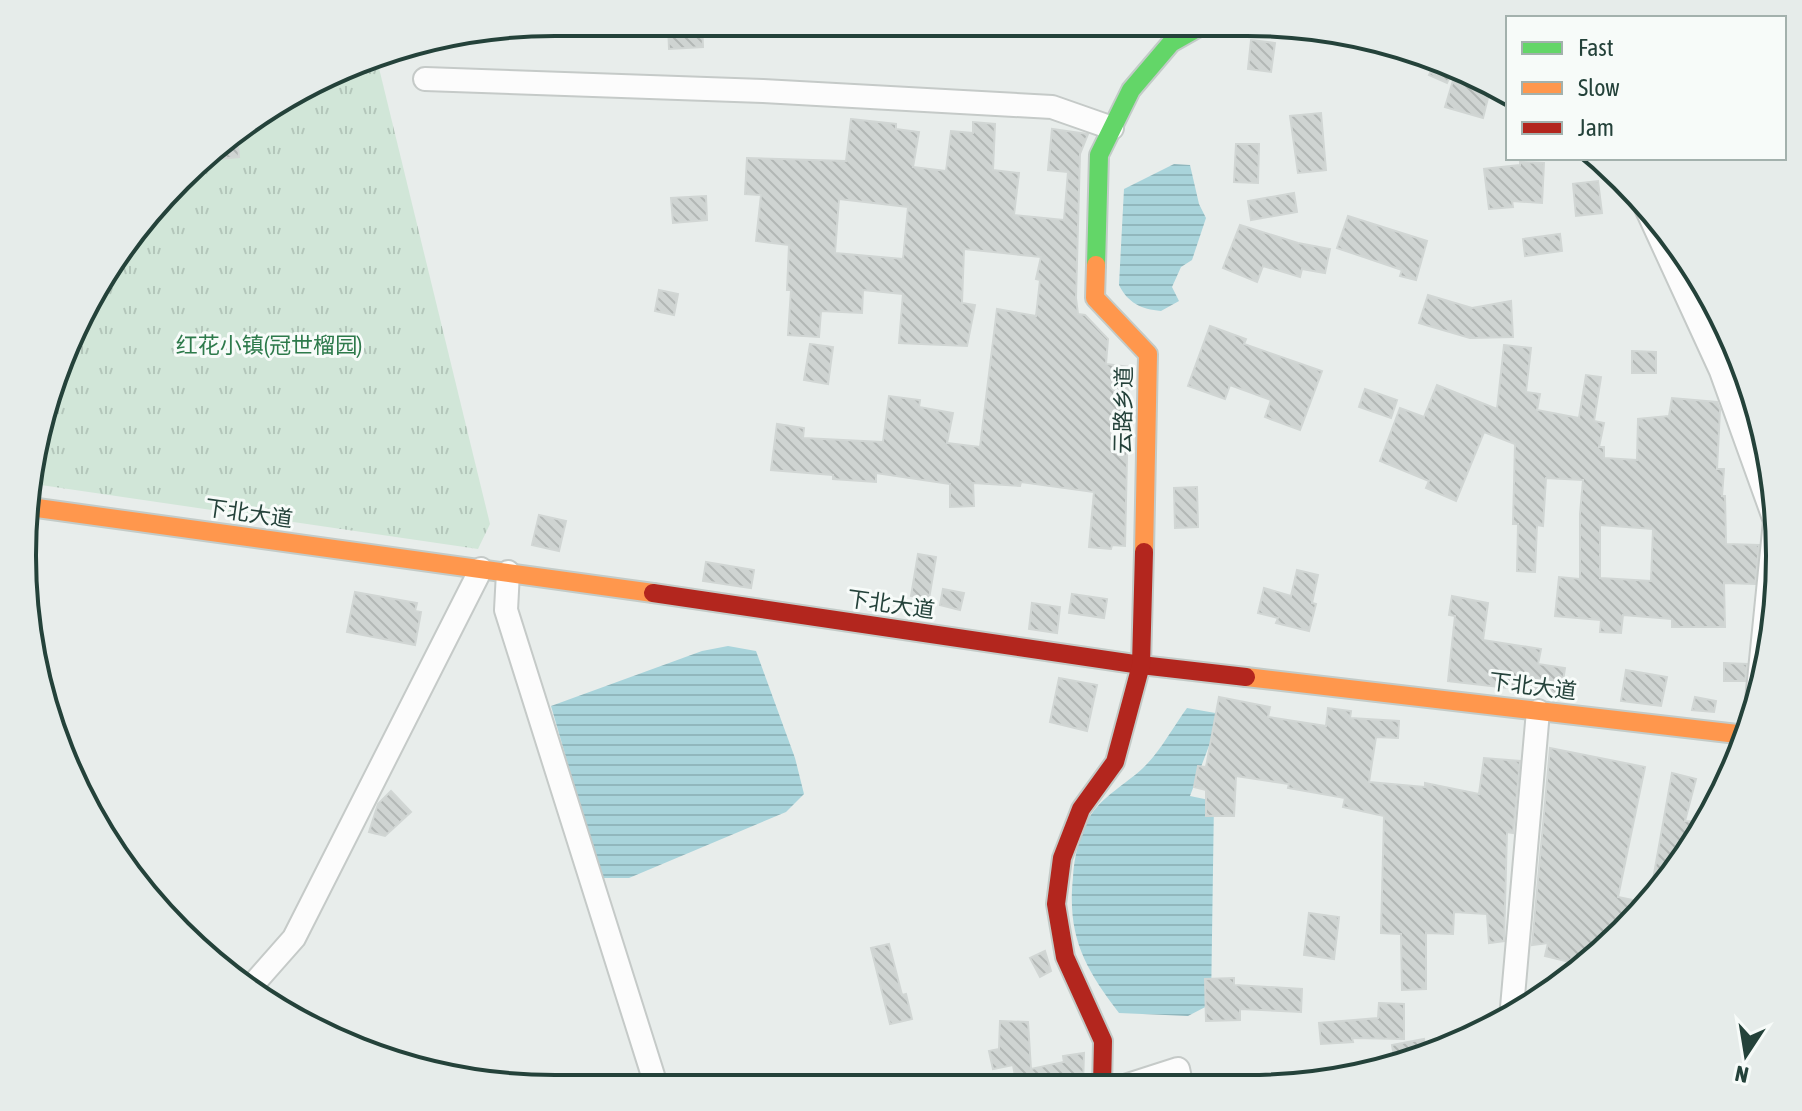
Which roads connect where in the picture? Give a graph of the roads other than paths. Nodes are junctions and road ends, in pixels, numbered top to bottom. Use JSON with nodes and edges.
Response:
{"nodes":[{"id":1,"x":1183,"y":36,"type":"edge"},
{"id":2,"x":425,"y":79,"type":"dead end"},
{"id":3,"x":1112,"y":128,"type":"junction"},
{"id":4,"x":1663,"y":245,"type":"edge"},
{"id":5,"x":1746,"y":415,"type":"edge"},
{"id":6,"x":38,"y":508,"type":"edge"},
{"id":7,"x":481,"y":569,"type":"junction"},
{"id":8,"x":508,"y":572,"type":"junction"},
{"id":9,"x":1141,"y":665,"type":"junction"},
{"id":10,"x":1538,"y":711,"type":"junction"},
{"id":11,"x":1734,"y":734,"type":"edge"},
{"id":12,"x":257,"y":980,"type":"edge"},
{"id":13,"x":1513,"y":1001,"type":"edge"},
{"id":14,"x":653,"y":1075,"type":"edge"},
{"id":15,"x":1102,"y":1075,"type":"edge"},
{"id":16,"x":1159,"y":1075,"type":"edge"},
{"id":17,"x":1179,"y":1075,"type":"edge"}],
"edges":[{"from":1,"to":3,"type":"street","name":"云路乡道"},
{"from":2,"to":3,"type":"street"},
{"from":3,"to":9,"type":"street","name":"云路乡道"},
{"from":4,"to":5,"type":"street"},
{"from":6,"to":7,"type":"street","name":"下北大道"},
{"from":7,"to":8,"type":"street","name":"下北大道"},
{"from":7,"to":12,"type":"street"},
{"from":8,"to":9,"type":"street","name":"下北大道"},
{"from":8,"to":14,"type":"street"},
{"from":9,"to":10,"type":"street","name":"下北大道"},
{"from":9,"to":15,"type":"street","name":"云路乡道"},
{"from":10,"to":11,"type":"street","name":"下北大道"},
{"from":10,"to":13,"type":"street"},
{"from":16,"to":17,"type":"street"}]}
